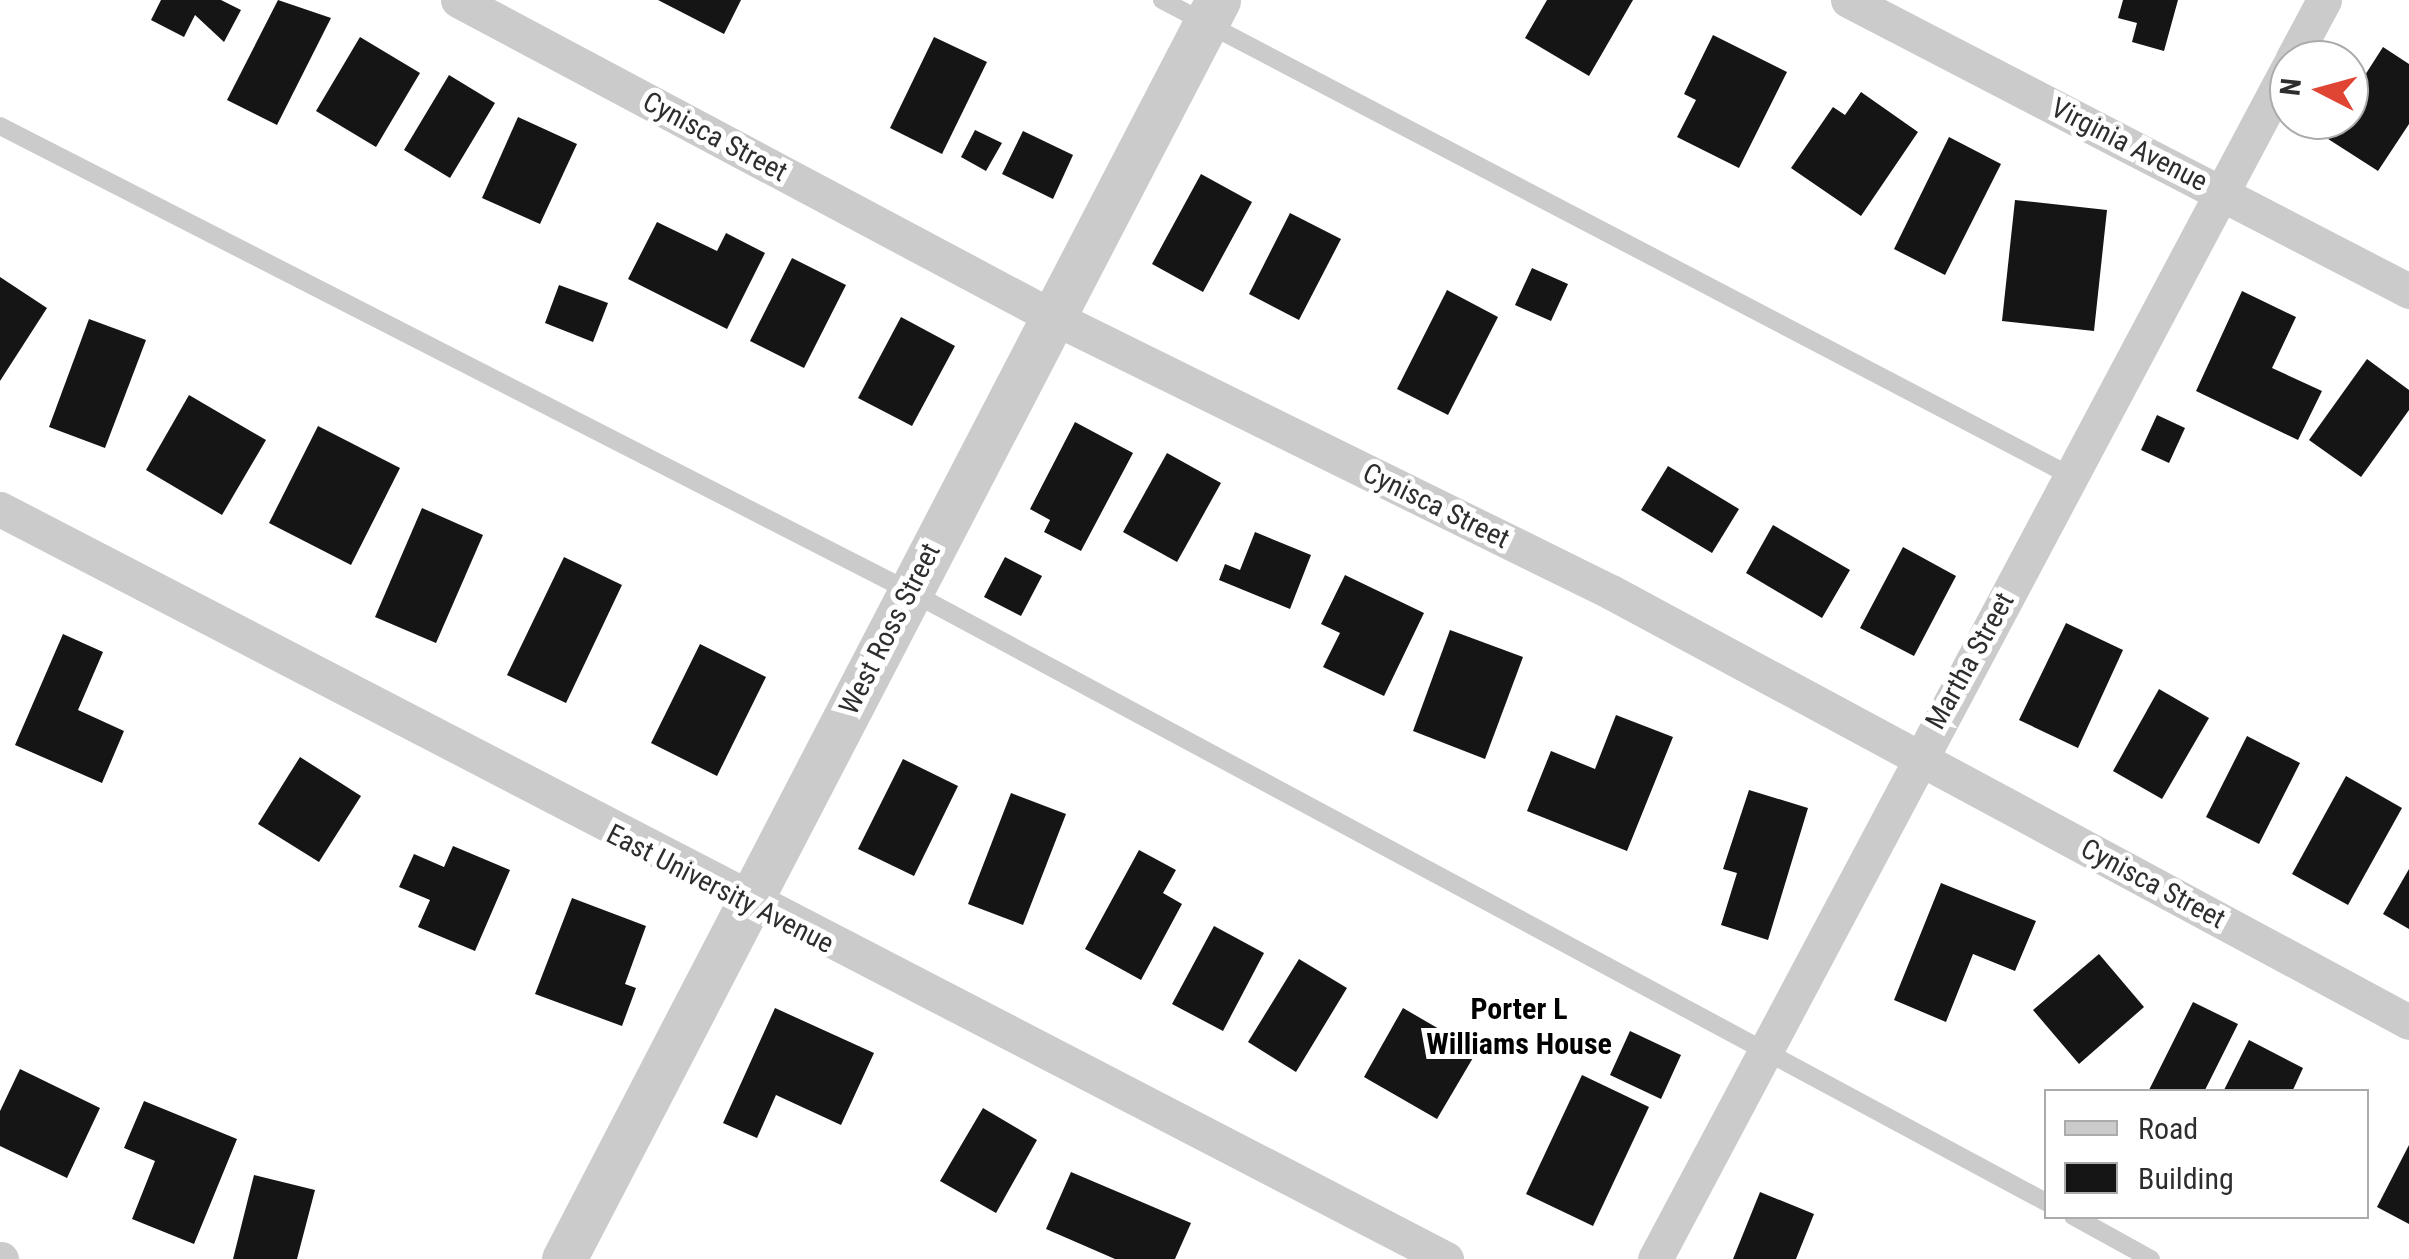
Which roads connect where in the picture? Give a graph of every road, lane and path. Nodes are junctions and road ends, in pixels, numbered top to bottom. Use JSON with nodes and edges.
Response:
{"nodes":[{"id":1,"x":458,"y":0,"type":"edge"},
{"id":2,"x":1162,"y":0,"type":"edge"},
{"id":3,"x":1848,"y":0,"type":"edge"},
{"id":4,"x":2324,"y":0,"type":"edge"},
{"id":5,"x":1212,"y":12,"type":"edge"},
{"id":6,"x":2302,"y":40,"type":"edge"},
{"id":7,"x":2269,"y":102,"type":"edge"},
{"id":8,"x":0,"y":126,"type":"edge"},
{"id":9,"x":2220,"y":193,"type":"junction"},
{"id":10,"x":2409,"y":290,"type":"edge"},
{"id":11,"x":1048,"y":314,"type":"junction"},
{"id":12,"x":2071,"y":476,"type":"junction"},
{"id":13,"x":0,"y":510,"type":"edge"},
{"id":14,"x":910,"y":592,"type":"junction"},
{"id":15,"x":1918,"y":757,"type":"junction"},
{"id":16,"x":747,"y":904,"type":"junction"},
{"id":17,"x":2409,"y":1022,"type":"edge"},
{"id":18,"x":1763,"y":1048,"type":"junction"},
{"id":19,"x":2044,"y":1201,"type":"edge"},
{"id":20,"x":2078,"y":1219,"type":"edge"},
{"id":21,"x":564,"y":1259,"type":"edge"},
{"id":22,"x":1446,"y":1259,"type":"edge"},
{"id":23,"x":1655,"y":1259,"type":"edge"},
{"id":24,"x":2151,"y":1259,"type":"edge"}],
"edges":[{"from":1,"to":11,"type":"street","name":"Cynisca Street"},
{"from":2,"to":5,"type":"lane"},
{"from":3,"to":9,"type":"street","name":"Virginia Avenue"},
{"from":4,"to":6,"type":"street","name":"Martha Street"},
{"from":5,"to":11,"type":"street","name":"West Ross Street"},
{"from":5,"to":12,"type":"lane"},
{"from":7,"to":9,"type":"street","name":"Martha Street"},
{"from":8,"to":14,"type":"lane"},
{"from":9,"to":10,"type":"street","name":"Virginia Avenue"},
{"from":9,"to":12,"type":"street","name":"Martha Street"},
{"from":11,"to":14,"type":"street","name":"West Ross Street"},
{"from":11,"to":15,"type":"street","name":"Cynisca Street"},
{"from":12,"to":15,"type":"street","name":"Martha Street"},
{"from":13,"to":16,"type":"street","name":"East University Avenue"},
{"from":14,"to":16,"type":"street","name":"West Ross Street"},
{"from":14,"to":18,"type":"lane"},
{"from":15,"to":17,"type":"street","name":"Cynisca Street"},
{"from":15,"to":18,"type":"street","name":"Martha Street"},
{"from":16,"to":21,"type":"street","name":"West Ross Street"},
{"from":16,"to":22,"type":"street","name":"East University Avenue"},
{"from":18,"to":19,"type":"lane"},
{"from":18,"to":23,"type":"street","name":"Martha Street"},
{"from":20,"to":24,"type":"lane"}]}
